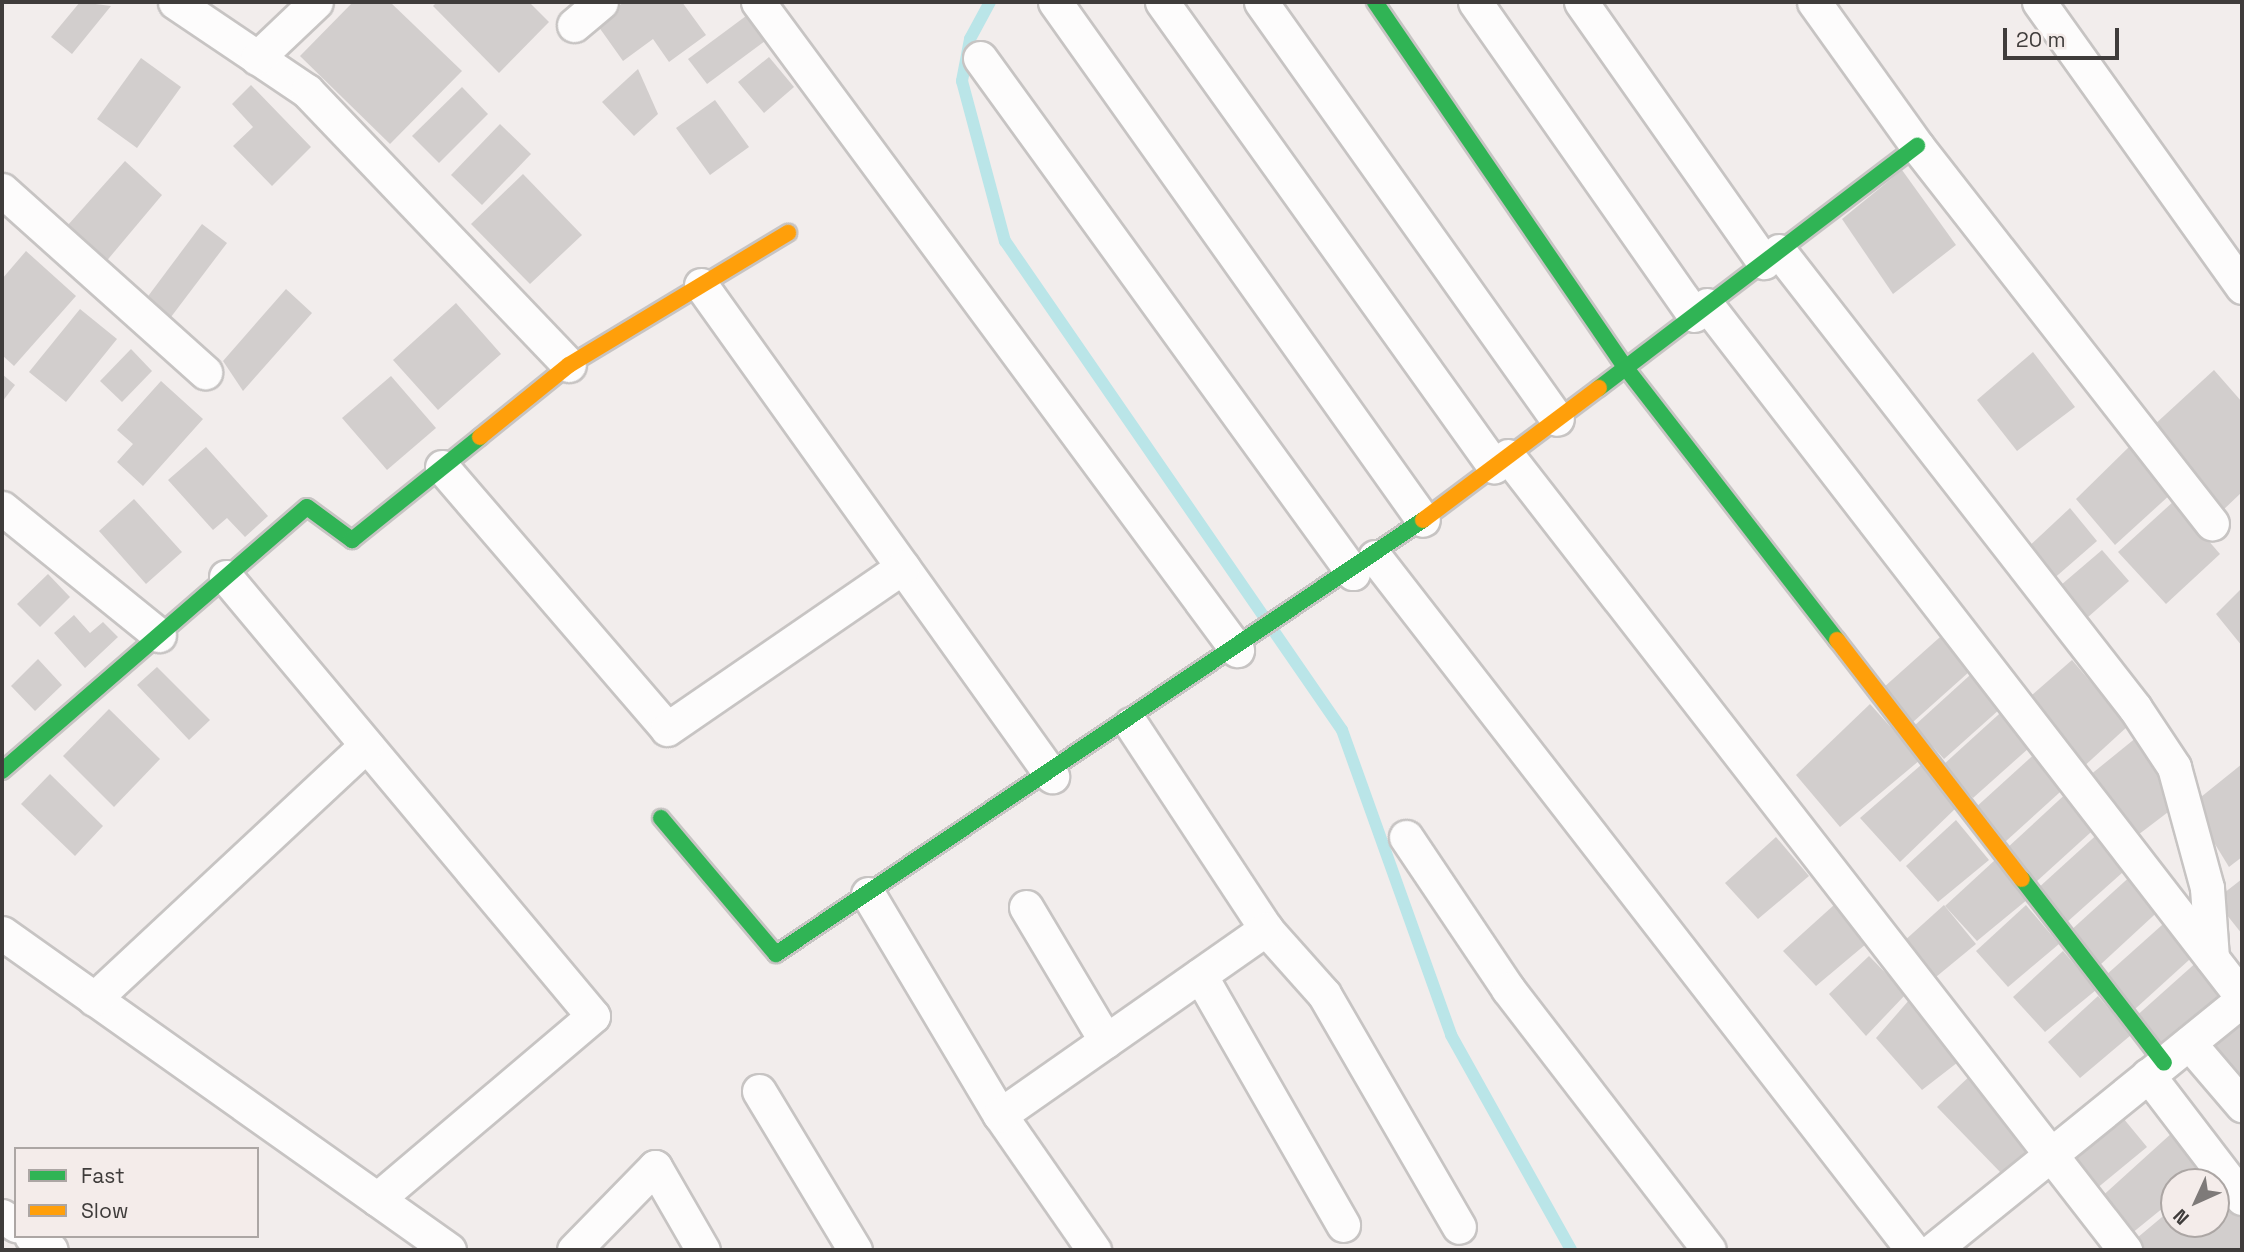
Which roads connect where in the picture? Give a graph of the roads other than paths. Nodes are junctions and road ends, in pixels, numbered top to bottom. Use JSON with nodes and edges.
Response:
{"nodes":[{"id":1,"x":175,"y":2,"type":"edge"},
{"id":2,"x":317,"y":2,"type":"edge"},
{"id":3,"x":601,"y":2,"type":"edge"},
{"id":4,"x":758,"y":2,"type":"edge"},
{"id":5,"x":1055,"y":2,"type":"edge"},
{"id":6,"x":1161,"y":2,"type":"edge"},
{"id":7,"x":1261,"y":2,"type":"edge"},
{"id":8,"x":1375,"y":2,"type":"edge"},
{"id":9,"x":1475,"y":2,"type":"edge"},
{"id":10,"x":1581,"y":2,"type":"edge"},
{"id":11,"x":1814,"y":2,"type":"edge"},
{"id":12,"x":2039,"y":2,"type":"edge"},
{"id":13,"x":574,"y":24,"type":"dead end"},
{"id":14,"x":257,"y":58,"type":"junction"},
{"id":15,"x":980,"y":58,"type":"dead end"},
{"id":16,"x":1917,"y":146,"type":"junction"},
{"id":17,"x":2,"y":190,"type":"edge"},
{"id":18,"x":788,"y":233,"type":"dead end"},
{"id":19,"x":1772,"y":256,"type":"junction"},
{"id":20,"x":701,"y":285,"type":"junction"},
{"id":21,"x":2242,"y":288,"type":"edge"},
{"id":22,"x":1700,"y":310,"type":"junction"},
{"id":23,"x":569,"y":365,"type":"junction"},
{"id":24,"x":1625,"y":367,"type":"junction"},
{"id":25,"x":205,"y":372,"type":"dead end"},
{"id":26,"x":1557,"y":419,"type":"junction"},
{"id":27,"x":1501,"y":461,"type":"junction"},
{"id":28,"x":442,"y":467,"type":"junction"},
{"id":29,"x":2,"y":509,"type":"edge"},
{"id":30,"x":1423,"y":520,"type":"junction"},
{"id":31,"x":2212,"y":523,"type":"dead end"},
{"id":32,"x":1364,"y":565,"type":"junction"},
{"id":33,"x":903,"y":567,"type":"junction"},
{"id":34,"x":226,"y":577,"type":"junction"},
{"id":35,"x":159,"y":635,"type":"junction"},
{"id":36,"x":1243,"y":646,"type":"junction"},
{"id":37,"x":1131,"y":724,"type":"junction"},
{"id":38,"x":366,"y":745,"type":"junction"},
{"id":39,"x":2,"y":771,"type":"edge"},
{"id":40,"x":1052,"y":776,"type":"junction"},
{"id":41,"x":661,"y":818,"type":"dead end"},
{"id":42,"x":1406,"y":837,"type":"dead end"},
{"id":43,"x":868,"y":894,"type":"junction"},
{"id":44,"x":1026,"y":907,"type":"dead end"},
{"id":45,"x":1266,"y":929,"type":"junction"},
{"id":46,"x":2,"y":933,"type":"edge"},
{"id":47,"x":2213,"y":958,"type":"junction"},
{"id":48,"x":1200,"y":975,"type":"junction"},
{"id":49,"x":2242,"y":998,"type":"edge"},
{"id":50,"x":94,"y":999,"type":"junction"},
{"id":51,"x":1105,"y":1041,"type":"junction"},
{"id":52,"x":2167,"y":1060,"type":"junction"},
{"id":53,"x":759,"y":1091,"type":"dead end"},
{"id":54,"x":2242,"y":1105,"type":"edge"},
{"id":55,"x":1000,"y":1115,"type":"junction"},
{"id":56,"x":2049,"y":1155,"type":"junction"},
{"id":57,"x":2242,"y":1198,"type":"edge"},
{"id":58,"x":377,"y":1199,"type":"junction"},
{"id":59,"x":1343,"y":1225,"type":"dead end"},
{"id":60,"x":1459,"y":1227,"type":"dead end"},
{"id":61,"x":34,"y":1238,"type":"edge"},
{"id":62,"x":51,"y":1250,"type":"edge"},
{"id":63,"x":449,"y":1250,"type":"edge"},
{"id":64,"x":574,"y":1250,"type":"edge"},
{"id":65,"x":703,"y":1250,"type":"edge"},
{"id":66,"x":855,"y":1250,"type":"edge"},
{"id":67,"x":1094,"y":1250,"type":"edge"},
{"id":68,"x":1709,"y":1250,"type":"edge"},
{"id":69,"x":1913,"y":1250,"type":"edge"},
{"id":70,"x":1933,"y":1250,"type":"edge"},
{"id":71,"x":2124,"y":1250,"type":"edge"}],
"edges":[{"from":1,"to":14,"type":"street"},
{"from":2,"to":14,"type":"street"},
{"from":3,"to":13,"type":"street"},
{"from":4,"to":36,"type":"street"},
{"from":5,"to":30,"type":"street"},
{"from":6,"to":27,"type":"street"},
{"from":7,"to":26,"type":"street"},
{"from":8,"to":24,"type":"street"},
{"from":9,"to":22,"type":"street"},
{"from":10,"to":19,"type":"street"},
{"from":11,"to":16,"type":"street"},
{"from":12,"to":21,"type":"street"},
{"from":14,"to":23,"type":"street"},
{"from":15,"to":32,"type":"street"},
{"from":16,"to":19,"type":"street"},
{"from":16,"to":31,"type":"street"},
{"from":17,"to":25,"type":"street"},
{"from":18,"to":20,"type":"street"},
{"from":19,"to":22,"type":"street"},
{"from":19,"to":47,"type":"street"},
{"from":20,"to":23,"type":"street"},
{"from":20,"to":33,"type":"street"},
{"from":22,"to":24,"type":"street"},
{"from":22,"to":47,"type":"street"},
{"from":23,"to":28,"type":"street"},
{"from":24,"to":26,"type":"street"},
{"from":24,"to":52,"type":"street"},
{"from":26,"to":27,"type":"street"},
{"from":27,"to":30,"type":"street"},
{"from":27,"to":56,"type":"street"},
{"from":28,"to":33,"type":"street"},
{"from":28,"to":34,"type":"street"},
{"from":29,"to":35,"type":"street"},
{"from":30,"to":32,"type":"street"},
{"from":32,"to":36,"type":"street"},
{"from":32,"to":69,"type":"street"},
{"from":33,"to":40,"type":"street"},
{"from":34,"to":35,"type":"street"},
{"from":34,"to":38,"type":"street"},
{"from":35,"to":39,"type":"street"},
{"from":36,"to":37,"type":"street"},
{"from":37,"to":40,"type":"street"},
{"from":37,"to":45,"type":"street"},
{"from":38,"to":50,"type":"street"},
{"from":38,"to":58,"type":"street"},
{"from":40,"to":43,"type":"street"},
{"from":41,"to":43,"type":"street"},
{"from":42,"to":68,"type":"street"},
{"from":43,"to":55,"type":"street"},
{"from":44,"to":51,"type":"street"},
{"from":45,"to":48,"type":"street"},
{"from":45,"to":60,"type":"street"},
{"from":46,"to":50,"type":"street"},
{"from":47,"to":49,"type":"street"},
{"from":48,"to":51,"type":"street"},
{"from":48,"to":59,"type":"street"},
{"from":49,"to":52,"type":"street"},
{"from":50,"to":58,"type":"street"},
{"from":51,"to":55,"type":"street"},
{"from":52,"to":54,"type":"street"},
{"from":52,"to":56,"type":"street"},
{"from":52,"to":57,"type":"street"},
{"from":53,"to":66,"type":"street"},
{"from":55,"to":67,"type":"street"},
{"from":56,"to":70,"type":"street"},
{"from":56,"to":71,"type":"street"},
{"from":58,"to":63,"type":"street"},
{"from":61,"to":62,"type":"street"},
{"from":64,"to":65,"type":"street"}]}
